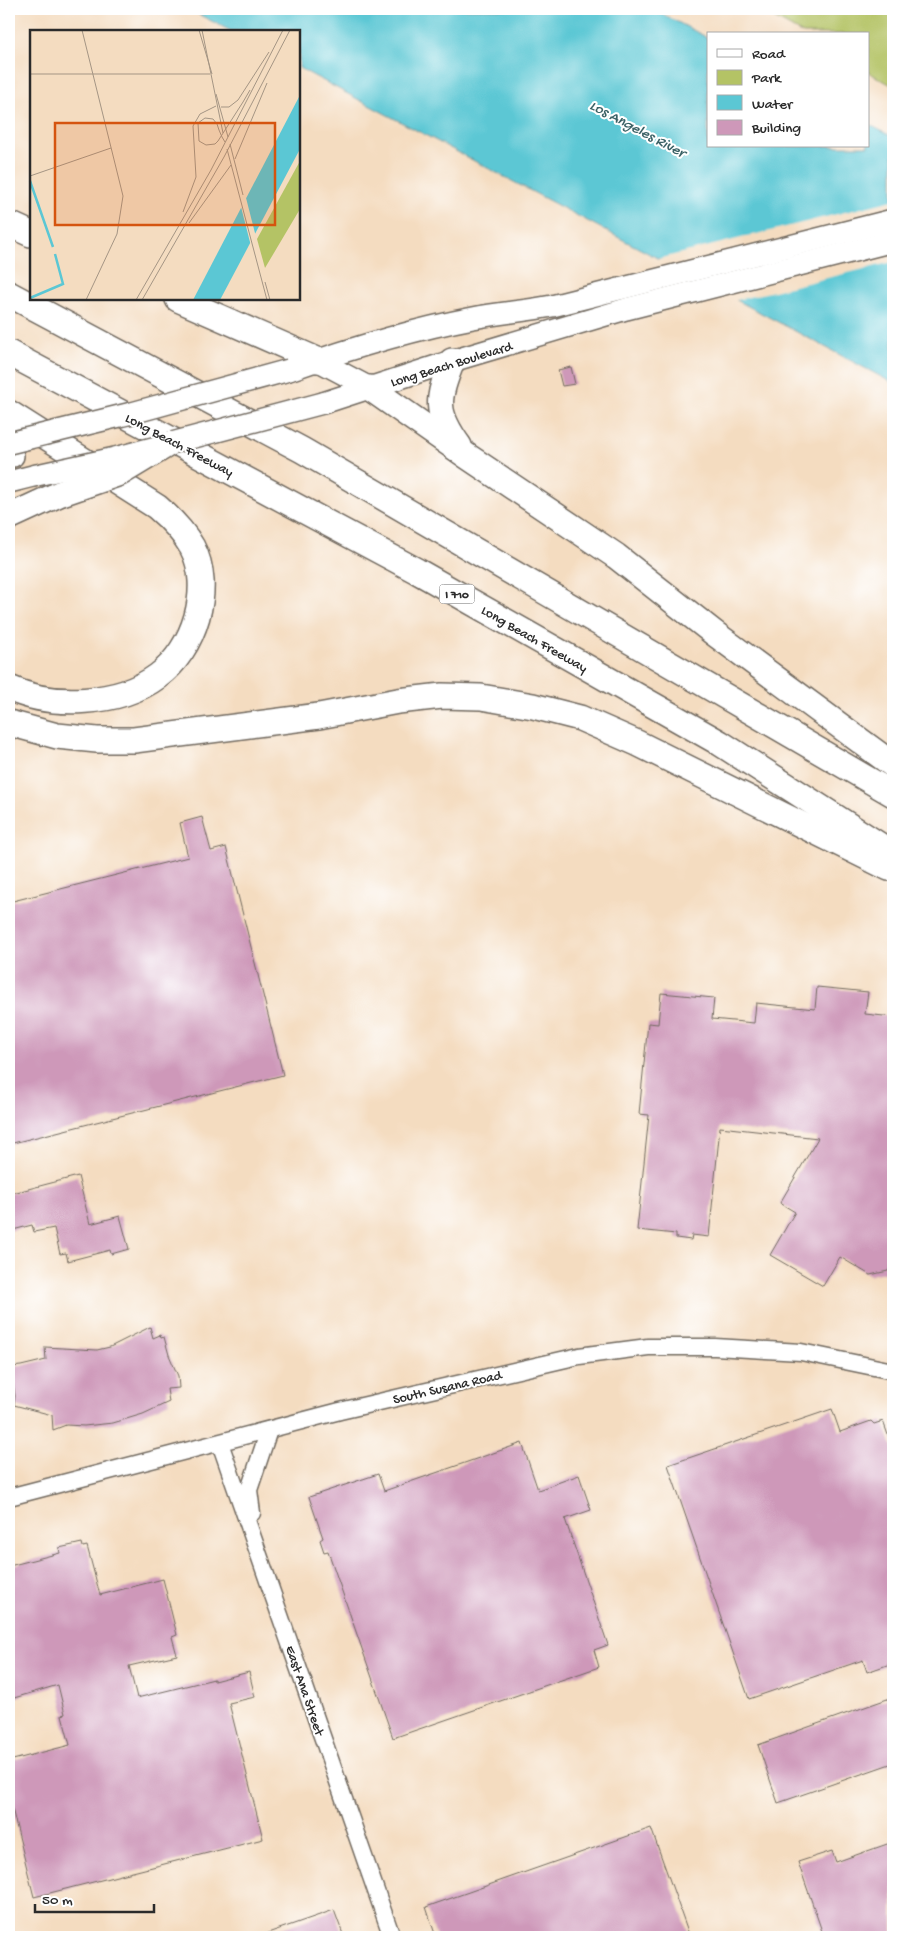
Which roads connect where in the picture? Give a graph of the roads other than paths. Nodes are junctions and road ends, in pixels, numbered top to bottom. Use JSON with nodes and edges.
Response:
{"nodes":[{"id":1,"x":893,"y":220,"type":"edge"},
{"id":2,"x":9,"y":224,"type":"edge"},
{"id":3,"x":30,"y":234,"type":"edge"},
{"id":4,"x":893,"y":241,"type":"edge"},
{"id":5,"x":9,"y":294,"type":"edge"},
{"id":6,"x":180,"y":300,"type":"edge"},
{"id":7,"x":9,"y":353,"type":"edge"},
{"id":8,"x":317,"y":360,"type":"junction"},
{"id":9,"x":452,"y":361,"type":"junction"},
{"id":10,"x":370,"y":388,"type":"junction"},
{"id":11,"x":9,"y":413,"type":"edge"},
{"id":12,"x":168,"y":444,"type":"junction"},
{"id":13,"x":10,"y":452,"type":"edge"},
{"id":14,"x":467,"y":456,"type":"junction"},
{"id":15,"x":9,"y":482,"type":"edge"},
{"id":16,"x":9,"y":517,"type":"edge"},
{"id":17,"x":9,"y":688,"type":"edge"},
{"id":18,"x":9,"y":723,"type":"edge"},
{"id":19,"x":893,"y":765,"type":"edge"},
{"id":20,"x":893,"y":794,"type":"edge"},
{"id":21,"x":893,"y":854,"type":"edge"},
{"id":22,"x":893,"y":870,"type":"edge"},
{"id":23,"x":893,"y":1371,"type":"edge"},
{"id":24,"x":268,"y":1430,"type":"junction"},
{"id":25,"x":220,"y":1443,"type":"junction"},
{"id":26,"x":9,"y":1497,"type":"edge"},
{"id":27,"x":255,"y":1542,"type":"junction"},
{"id":28,"x":392,"y":1937,"type":"edge"}],
"edges":[{"from":1,"to":8,"type":"main road"},
{"from":2,"to":3,"type":"highway"},
{"from":4,"to":9,"type":"main road","name":"Long Beach Boulevard"},
{"from":5,"to":20,"type":"highway"},
{"from":6,"to":8,"type":"highway"},
{"from":7,"to":21,"type":"highway","name":"Long Beach Freeway","number":"I 710"},
{"from":8,"to":10,"type":"main road"},
{"from":8,"to":13,"type":"main road","bridge":true},
{"from":9,"to":10,"type":"main road","name":"Long Beach Boulevard"},
{"from":9,"to":14,"type":"highway"},
{"from":10,"to":12,"type":"main road","name":"Long Beach Boulevard","bridge":true},
{"from":10,"to":14,"type":"highway"},
{"from":11,"to":17,"type":"highway"},
{"from":12,"to":15,"type":"main road","name":"Long Beach Boulevard","bridge":true},
{"from":12,"to":16,"type":"highway","bridge":true},
{"from":14,"to":19,"type":"highway"},
{"from":18,"to":22,"type":"highway"},
{"from":23,"to":24,"type":"street","name":"South Susana Road"},
{"from":24,"to":25,"type":"street","name":"South Susana Road"},
{"from":24,"to":27,"type":"street"},
{"from":25,"to":26,"type":"street","name":"South Susana Road"},
{"from":25,"to":27,"type":"street","name":"East Ana Street"},
{"from":27,"to":28,"type":"street","name":"East Ana Street"}]}
